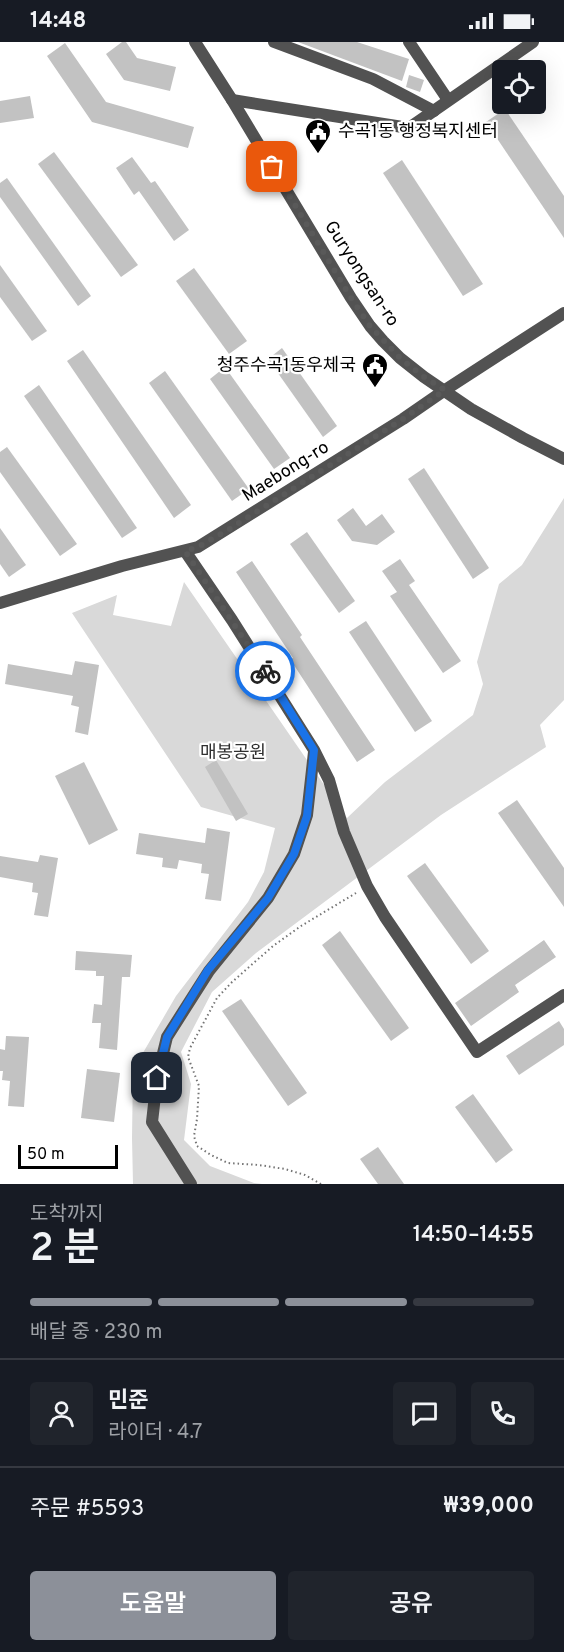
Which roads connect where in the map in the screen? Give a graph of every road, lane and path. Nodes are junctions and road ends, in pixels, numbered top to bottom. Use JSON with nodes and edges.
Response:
{"nodes":[{"id":1,"x":195,"y":42,"type":"edge"},
{"id":2,"x":274,"y":42,"type":"edge"},
{"id":3,"x":409,"y":42,"type":"edge"},
{"id":4,"x":533,"y":42,"type":"edge"},
{"id":5,"x":232,"y":100,"type":"junction"},
{"id":6,"x":448,"y":100,"type":"junction"},
{"id":7,"x":435,"y":111,"type":"junction"},
{"id":8,"x":564,"y":313,"type":"edge"},
{"id":9,"x":445,"y":390,"type":"junction"},
{"id":10,"x":564,"y":459,"type":"edge"},
{"id":11,"x":185,"y":551,"type":"junction"},
{"id":12,"x":0,"y":603,"type":"edge"},
{"id":13,"x":314,"y":750,"type":"junction"},
{"id":14,"x":367,"y":886,"type":"junction"},
{"id":15,"x":564,"y":994,"type":"edge"},
{"id":16,"x":191,"y":1184,"type":"edge"},
{"id":17,"x":321,"y":1184,"type":"edge"}],
"edges":[{"from":1,"to":5,"type":"street","name":"Guryongsan-ro"},
{"from":2,"to":7,"type":"street"},
{"from":3,"to":6,"type":"street"},
{"from":4,"to":6,"type":"street"},
{"from":5,"to":7,"type":"street"},
{"from":5,"to":9,"type":"street","name":"Guryongsan-ro"},
{"from":6,"to":7,"type":"street"},
{"from":8,"to":9,"type":"street","name":"Maebong-ro"},
{"from":9,"to":10,"type":"street","name":"Guryongsan-ro"},
{"from":9,"to":11,"type":"street","name":"Maebong-ro"},
{"from":11,"to":12,"type":"street","name":"Maebong-ro"},
{"from":11,"to":13,"type":"street"},
{"from":13,"to":14,"type":"street"},
{"from":13,"to":16,"type":"street"},
{"from":14,"to":15,"type":"street"},
{"from":14,"to":17,"type":"path"}]}
